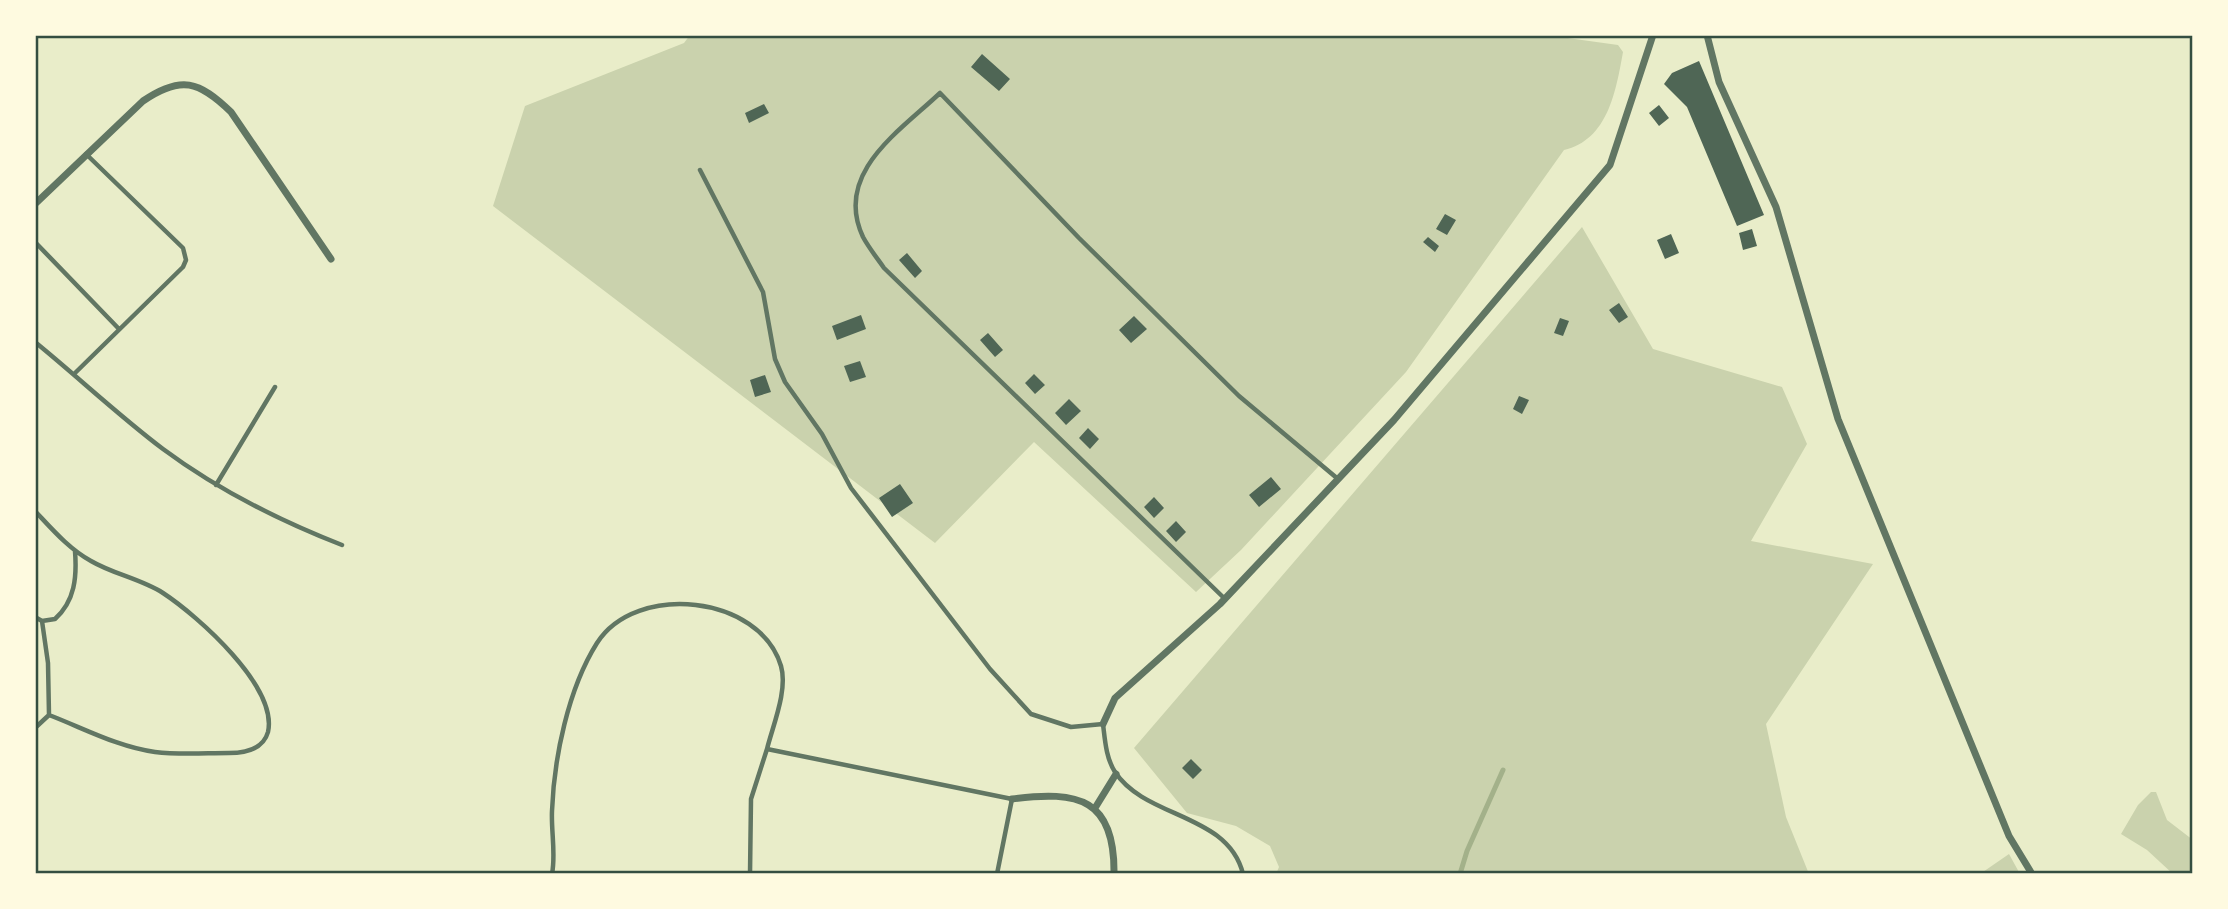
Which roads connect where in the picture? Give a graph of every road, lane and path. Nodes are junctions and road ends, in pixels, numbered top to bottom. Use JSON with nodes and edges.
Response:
{"nodes":[{"id":1,"x":1653,"y":35,"type":"edge"},
{"id":2,"x":1707,"y":35,"type":"edge"},
{"id":3,"x":86,"y":154,"type":"junction"},
{"id":4,"x":700,"y":170,"type":"dead end"},
{"id":5,"x":35,"y":204,"type":"edge"},
{"id":6,"x":35,"y":242,"type":"edge"},
{"id":7,"x":331,"y":259,"type":"dead end"},
{"id":8,"x":119,"y":329,"type":"junction"},
{"id":9,"x":35,"y":342,"type":"edge"},
{"id":10,"x":74,"y":374,"type":"junction"},
{"id":11,"x":275,"y":387,"type":"dead end"},
{"id":12,"x":1338,"y":479,"type":"junction"},
{"id":13,"x":216,"y":485,"type":"junction"},
{"id":14,"x":35,"y":511,"type":"edge"},
{"id":15,"x":342,"y":545,"type":"dead end"},
{"id":16,"x":75,"y":551,"type":"junction"},
{"id":17,"x":1225,"y":599,"type":"junction"},
{"id":18,"x":35,"y":617,"type":"edge"},
{"id":19,"x":42,"y":621,"type":"junction"},
{"id":20,"x":49,"y":715,"type":"junction"},
{"id":21,"x":1103,"y":724,"type":"junction"},
{"id":22,"x":35,"y":728,"type":"edge"},
{"id":23,"x":767,"y":749,"type":"junction"},
{"id":24,"x":1116,"y":774,"type":"junction"},
{"id":25,"x":1012,"y":799,"type":"junction"},
{"id":26,"x":1095,"y":808,"type":"junction"},
{"id":27,"x":552,"y":874,"type":"edge"},
{"id":28,"x":750,"y":874,"type":"edge"},
{"id":29,"x":997,"y":874,"type":"edge"},
{"id":30,"x":1114,"y":874,"type":"edge"},
{"id":31,"x":1243,"y":874,"type":"edge"},
{"id":32,"x":2032,"y":874,"type":"edge"}],
"edges":[{"from":1,"to":12,"type":"street"},
{"from":2,"to":32,"type":"street"},
{"from":3,"to":5,"type":"street"},
{"from":3,"to":7,"type":"street"},
{"from":3,"to":8,"type":"lane"},
{"from":4,"to":21,"type":"lane"},
{"from":6,"to":8,"type":"lane"},
{"from":8,"to":10,"type":"lane"},
{"from":9,"to":10,"type":"lane"},
{"from":10,"to":13,"type":"lane"},
{"from":11,"to":13,"type":"lane"},
{"from":12,"to":17,"type":"street"},
{"from":12,"to":17,"type":"lane"},
{"from":13,"to":15,"type":"lane"},
{"from":14,"to":16,"type":"lane"},
{"from":16,"to":19,"type":"lane"},
{"from":16,"to":20,"type":"lane"},
{"from":17,"to":21,"type":"street"},
{"from":18,"to":19,"type":"lane"},
{"from":19,"to":20,"type":"lane"},
{"from":20,"to":22,"type":"lane"},
{"from":21,"to":24,"type":"lane"},
{"from":23,"to":25,"type":"lane"},
{"from":23,"to":27,"type":"lane"},
{"from":23,"to":28,"type":"lane"},
{"from":24,"to":26,"type":"street"},
{"from":24,"to":31,"type":"lane"},
{"from":25,"to":26,"type":"street"},
{"from":25,"to":29,"type":"lane"},
{"from":26,"to":30,"type":"street"}]}
